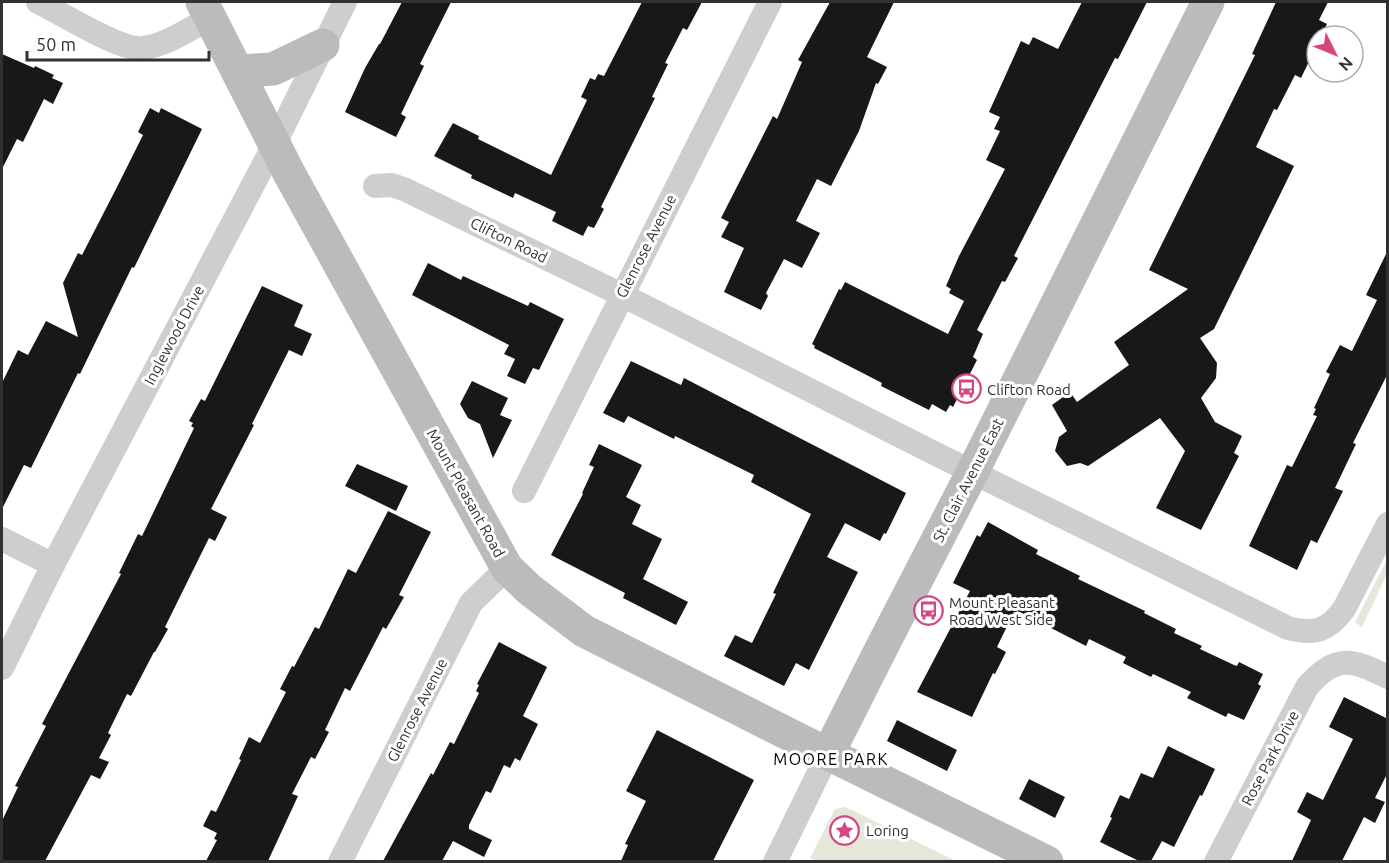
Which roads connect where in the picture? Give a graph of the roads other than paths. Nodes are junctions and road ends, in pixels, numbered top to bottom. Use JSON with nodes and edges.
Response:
{"nodes":[{"id":1,"x":38,"y":2,"type":"edge"},
{"id":2,"x":345,"y":2,"type":"edge"},
{"id":3,"x":770,"y":2,"type":"edge"},
{"id":4,"x":1208,"y":2,"type":"edge"},
{"id":5,"x":206,"y":10,"type":"edge"},
{"id":6,"x":323,"y":45,"type":"junction"},
{"id":7,"x":239,"y":71,"type":"junction"},
{"id":8,"x":275,"y":143,"type":"junction"},
{"id":9,"x":375,"y":186,"type":"dead end"},
{"id":10,"x":622,"y":295,"type":"junction"},
{"id":11,"x":973,"y":471,"type":"junction"},
{"id":12,"x":524,"y":491,"type":"dead end"},
{"id":13,"x":1388,"y":524,"type":"edge"},
{"id":14,"x":2,"y":539,"type":"edge"},
{"id":15,"x":53,"y":565,"type":"junction"},
{"id":16,"x":507,"y":568,"type":"junction"},
{"id":17,"x":2,"y":668,"type":"edge"},
{"id":18,"x":1388,"y":677,"type":"edge"},
{"id":19,"x":828,"y":754,"type":"junction"},
{"id":20,"x":340,"y":861,"type":"edge"},
{"id":21,"x":775,"y":861,"type":"edge"},
{"id":22,"x":1047,"y":861,"type":"edge"},
{"id":23,"x":1216,"y":861,"type":"edge"}],
"edges":[{"from":1,"to":5,"type":"street"},
{"from":2,"to":6,"type":"street","name":"Inglewood Drive"},
{"from":3,"to":10,"type":"street","name":"Glenrose Avenue"},
{"from":4,"to":11,"type":"main road","name":"St. Clair Avenue East"},
{"from":5,"to":7,"type":"main road","name":"Mount Pleasant Road"},
{"from":6,"to":7,"type":"main road"},
{"from":6,"to":8,"type":"street","name":"Inglewood Drive"},
{"from":7,"to":8,"type":"main road","name":"Mount Pleasant Road"},
{"from":8,"to":15,"type":"street","name":"Inglewood Drive"},
{"from":8,"to":16,"type":"main road","name":"Mount Pleasant Road"},
{"from":9,"to":10,"type":"street","name":"Clifton Road"},
{"from":10,"to":11,"type":"street","name":"Clifton Road"},
{"from":10,"to":12,"type":"street","name":"Glenrose Avenue"},
{"from":11,"to":13,"type":"street","name":"Clifton Road"},
{"from":11,"to":19,"type":"main road","name":"St. Clair Avenue East"},
{"from":14,"to":15,"type":"street"},
{"from":15,"to":17,"type":"street","name":"Inglewood Drive"},
{"from":16,"to":19,"type":"main road","name":"Mount Pleasant Road"},
{"from":16,"to":20,"type":"street","name":"Glenrose Avenue"},
{"from":18,"to":23,"type":"street","name":"Rose Park Drive"},
{"from":19,"to":21,"type":"street","name":"St. Clair Avenue East"},
{"from":19,"to":22,"type":"main road","name":"Mount Pleasant Road"}]}
